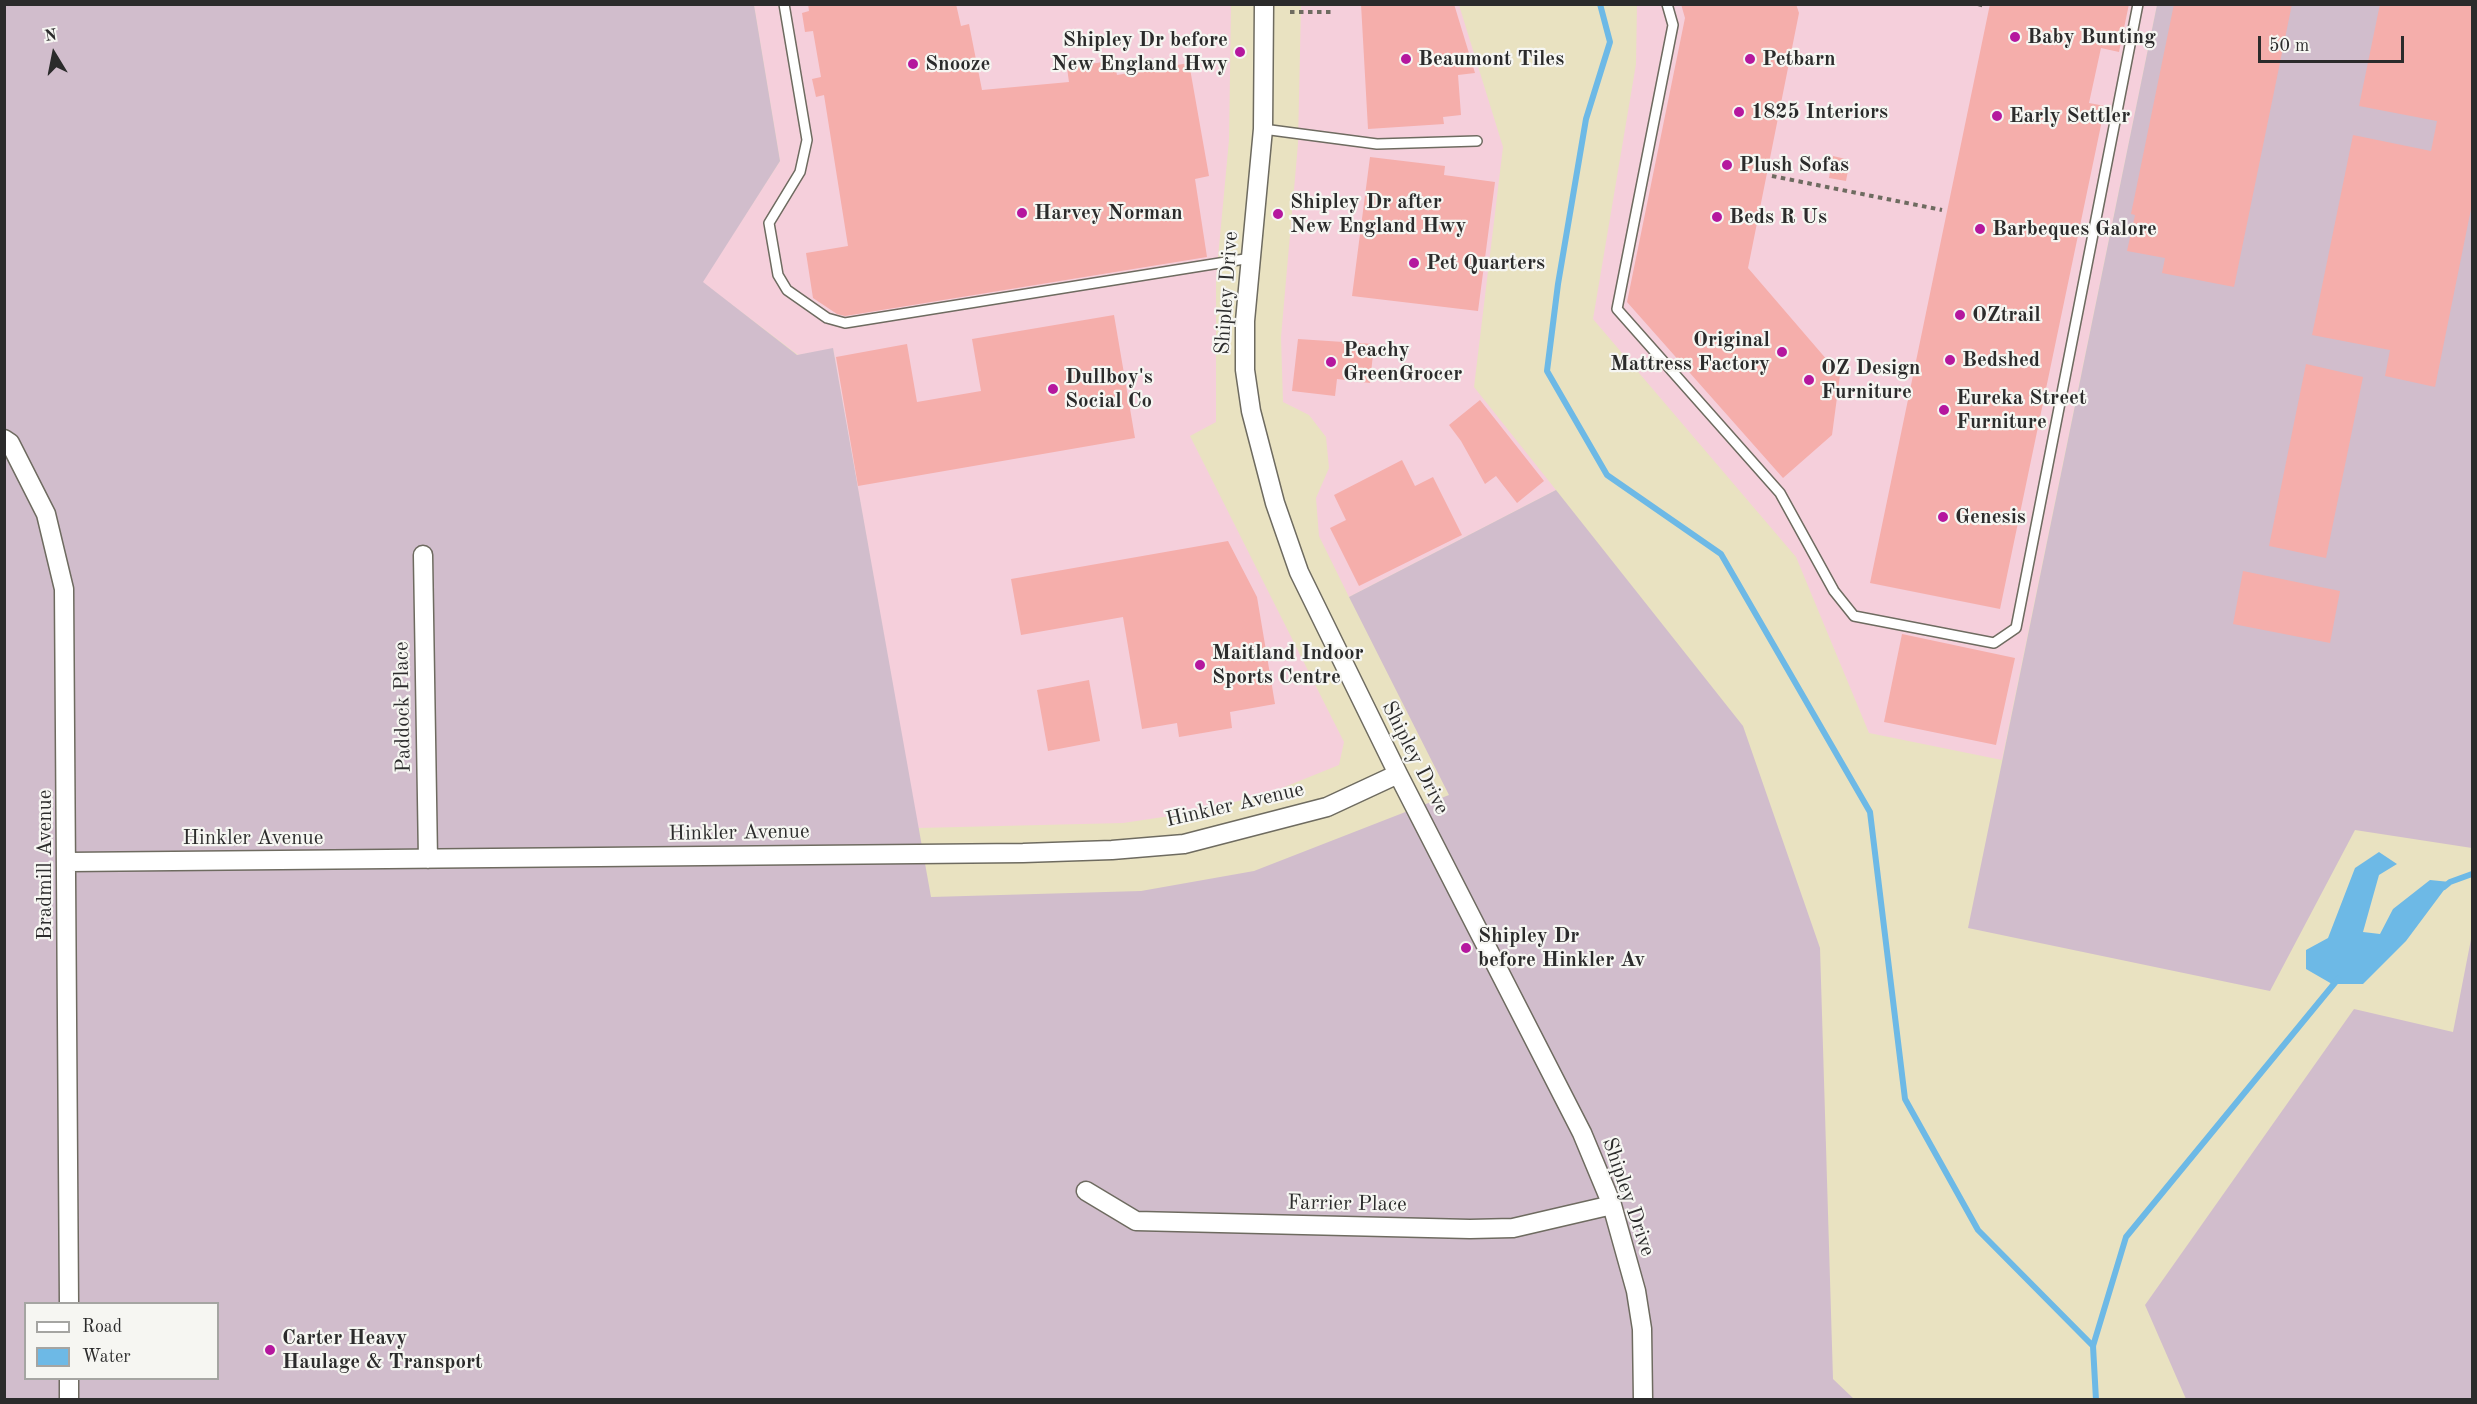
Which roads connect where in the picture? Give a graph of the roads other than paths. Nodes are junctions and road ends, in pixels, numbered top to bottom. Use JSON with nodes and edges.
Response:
{"nodes":[{"id":1,"x":784,"y":4,"type":"edge"},
{"id":2,"x":1264,"y":4,"type":"edge"},
{"id":3,"x":1667,"y":4,"type":"edge"},
{"id":4,"x":2138,"y":4,"type":"edge"},
{"id":5,"x":1263,"y":129,"type":"junction"},
{"id":6,"x":1477,"y":141,"type":"dead end"},
{"id":7,"x":1251,"y":258,"type":"junction"},
{"id":8,"x":4,"y":439,"type":"edge"},
{"id":9,"x":423,"y":555,"type":"dead end"},
{"id":10,"x":1398,"y":774,"type":"junction"},
{"id":11,"x":428,"y":859,"type":"junction"},
{"id":12,"x":68,"y":862,"type":"junction"},
{"id":13,"x":1086,"y":1191,"type":"dead end"},
{"id":14,"x":1612,"y":1205,"type":"junction"},
{"id":15,"x":69,"y":1302,"type":"edge"},
{"id":16,"x":69,"y":1380,"type":"edge"},
{"id":17,"x":69,"y":1400,"type":"edge"},
{"id":18,"x":1643,"y":1400,"type":"edge"}],
"edges":[{"from":1,"to":7,"type":"lane"},
{"from":2,"to":5,"type":"street","name":"Shipley Drive"},
{"from":3,"to":4,"type":"lane"},
{"from":5,"to":6,"type":"lane"},
{"from":5,"to":7,"type":"street","name":"Shipley Drive"},
{"from":7,"to":10,"type":"street","name":"Shipley Drive"},
{"from":8,"to":12,"type":"street","name":"Bradmill Avenue"},
{"from":9,"to":11,"type":"street","name":"Paddock Place"},
{"from":10,"to":11,"type":"street","name":"Hinkler Avenue"},
{"from":10,"to":14,"type":"street","name":"Shipley Drive"},
{"from":11,"to":12,"type":"street","name":"Hinkler Avenue"},
{"from":12,"to":15,"type":"street","name":"Bradmill Avenue"},
{"from":13,"to":14,"type":"street","name":"Farrier Place"},
{"from":14,"to":18,"type":"street","name":"Shipley Drive"},
{"from":16,"to":17,"type":"street"}]}
